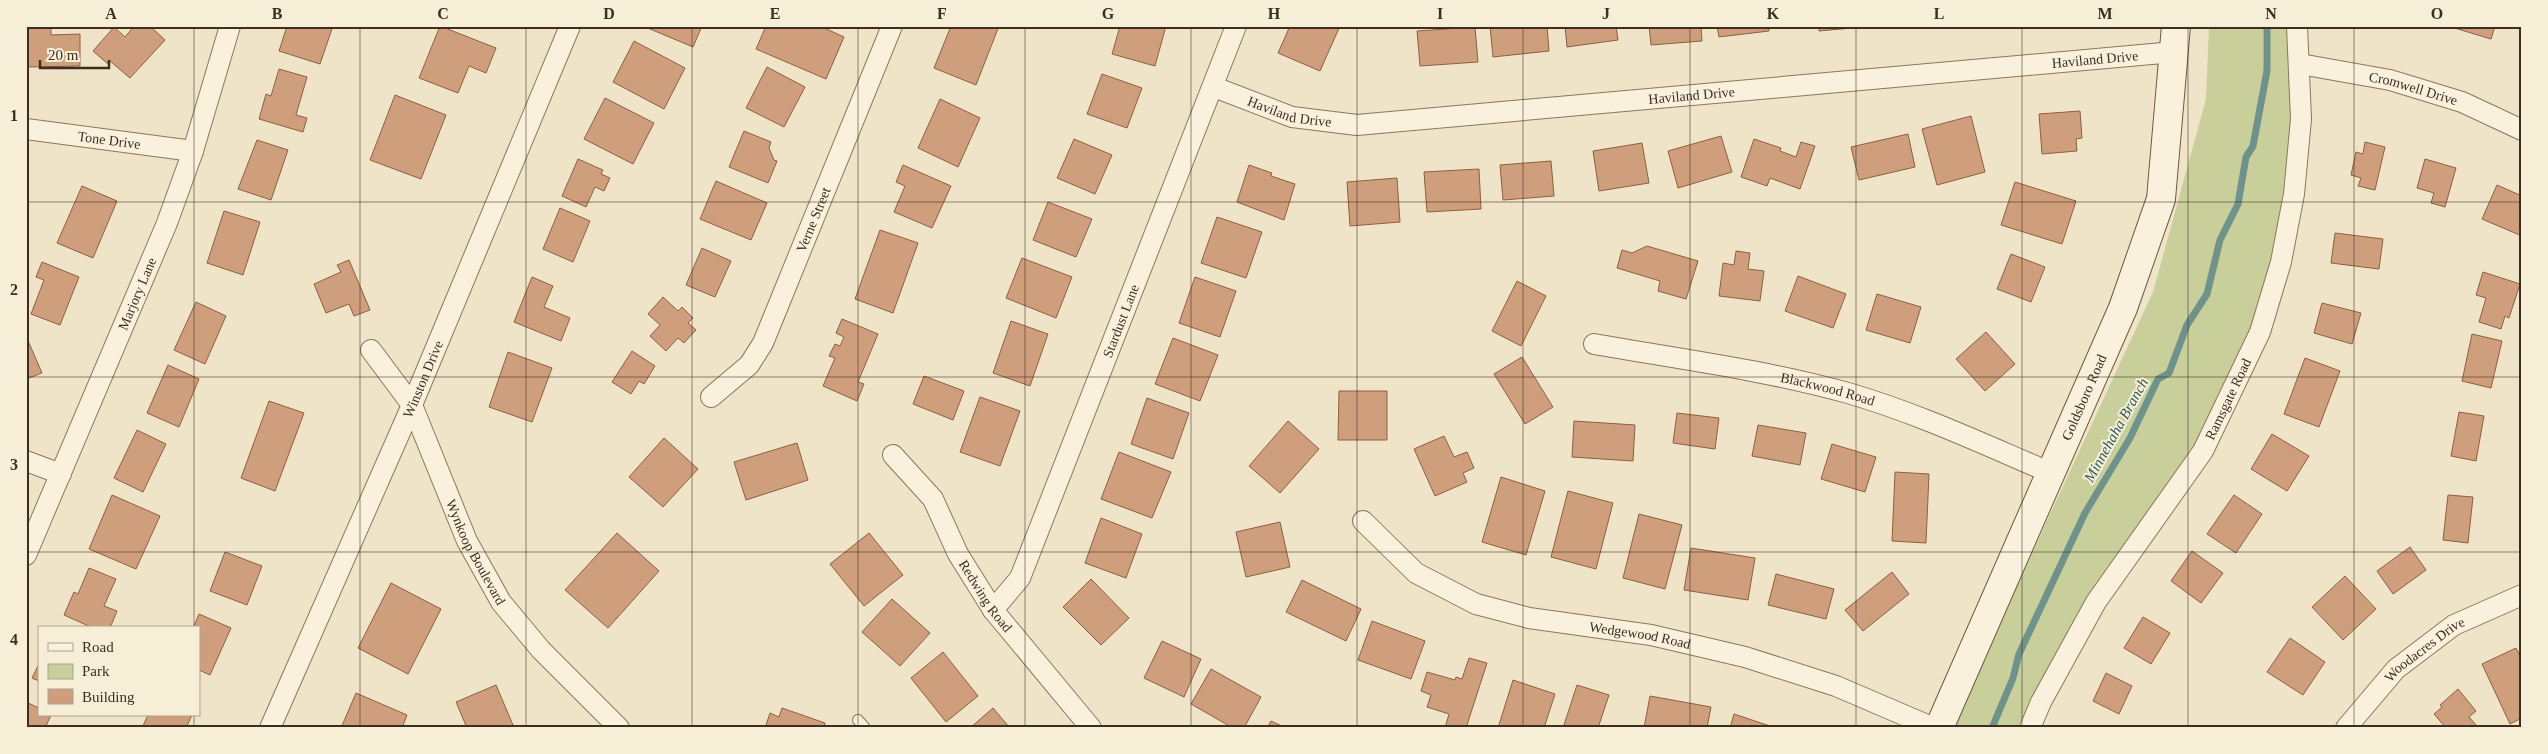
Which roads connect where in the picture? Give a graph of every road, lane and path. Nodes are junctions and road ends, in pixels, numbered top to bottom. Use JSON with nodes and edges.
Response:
{"nodes":[{"id":1,"x":230,"y":26,"type":"edge"},
{"id":2,"x":570,"y":26,"type":"edge"},
{"id":3,"x":892,"y":26,"type":"edge"},
{"id":4,"x":1236,"y":26,"type":"edge"},
{"id":5,"x":2297,"y":26,"type":"edge"},
{"id":6,"x":2173,"y":35,"type":"edge"},
{"id":7,"x":2300,"y":64,"type":"junction"},
{"id":8,"x":1214,"y":86,"type":"junction"},
{"id":9,"x":26,"y":129,"type":"edge"},
{"id":10,"x":2522,"y":130,"type":"edge"},
{"id":11,"x":193,"y":151,"type":"junction"},
{"id":12,"x":1594,"y":344,"type":"dead end"},
{"id":13,"x":371,"y":350,"type":"dead end"},
{"id":14,"x":711,"y":397,"type":"dead end"},
{"id":15,"x":412,"y":405,"type":"junction"},
{"id":16,"x":893,"y":455,"type":"dead end"},
{"id":17,"x":26,"y":460,"type":"edge"},
{"id":18,"x":2049,"y":472,"type":"junction"},
{"id":19,"x":61,"y":474,"type":"junction"},
{"id":20,"x":1363,"y":521,"type":"dead end"},
{"id":21,"x":26,"y":555,"type":"edge"},
{"id":22,"x":2522,"y":595,"type":"edge"},
{"id":23,"x":993,"y":610,"type":"junction"},
{"id":24,"x":610,"y":724,"type":"edge"},
{"id":25,"x":270,"y":728,"type":"edge"},
{"id":26,"x":1091,"y":728,"type":"edge"},
{"id":27,"x":1934,"y":728,"type":"edge"},
{"id":28,"x":1939,"y":728,"type":"edge"},
{"id":29,"x":2030,"y":728,"type":"edge"},
{"id":30,"x":2346,"y":728,"type":"edge"}],
"edges":[{"from":1,"to":11,"type":"street","name":"Marjory Lane"},
{"from":2,"to":15,"type":"street","name":"Winston Drive"},
{"from":3,"to":14,"type":"street","name":"Verne Street"},
{"from":4,"to":8,"type":"street","name":"Stardust Lane"},
{"from":5,"to":7,"type":"street","name":"Ramsgate Road"},
{"from":6,"to":8,"type":"street","name":"Haviland Drive"},
{"from":6,"to":18,"type":"main road","name":"Goldsboro Road"},
{"from":7,"to":10,"type":"street","name":"Cromwell Drive"},
{"from":7,"to":29,"type":"street","name":"Ramsgate Road"},
{"from":8,"to":23,"type":"street","name":"Stardust Lane"},
{"from":9,"to":11,"type":"street","name":"Tone Drive"},
{"from":11,"to":19,"type":"street","name":"Marjory Lane"},
{"from":12,"to":18,"type":"street","name":"Blackwood Road"},
{"from":13,"to":15,"type":"street","name":"Wynkoop Boulevard"},
{"from":15,"to":24,"type":"street","name":"Wynkoop Boulevard"},
{"from":15,"to":25,"type":"street","name":"Winston Drive"},
{"from":16,"to":23,"type":"street","name":"Redwing Road"},
{"from":17,"to":19,"type":"street"},
{"from":18,"to":28,"type":"main road","name":"Goldsboro Road"},
{"from":19,"to":21,"type":"street","name":"Marjory Lane"},
{"from":20,"to":27,"type":"street","name":"Wedgewood Road"},
{"from":22,"to":30,"type":"street","name":"Woodacres Drive"},
{"from":23,"to":26,"type":"street","name":"Redwing Road"}]}
